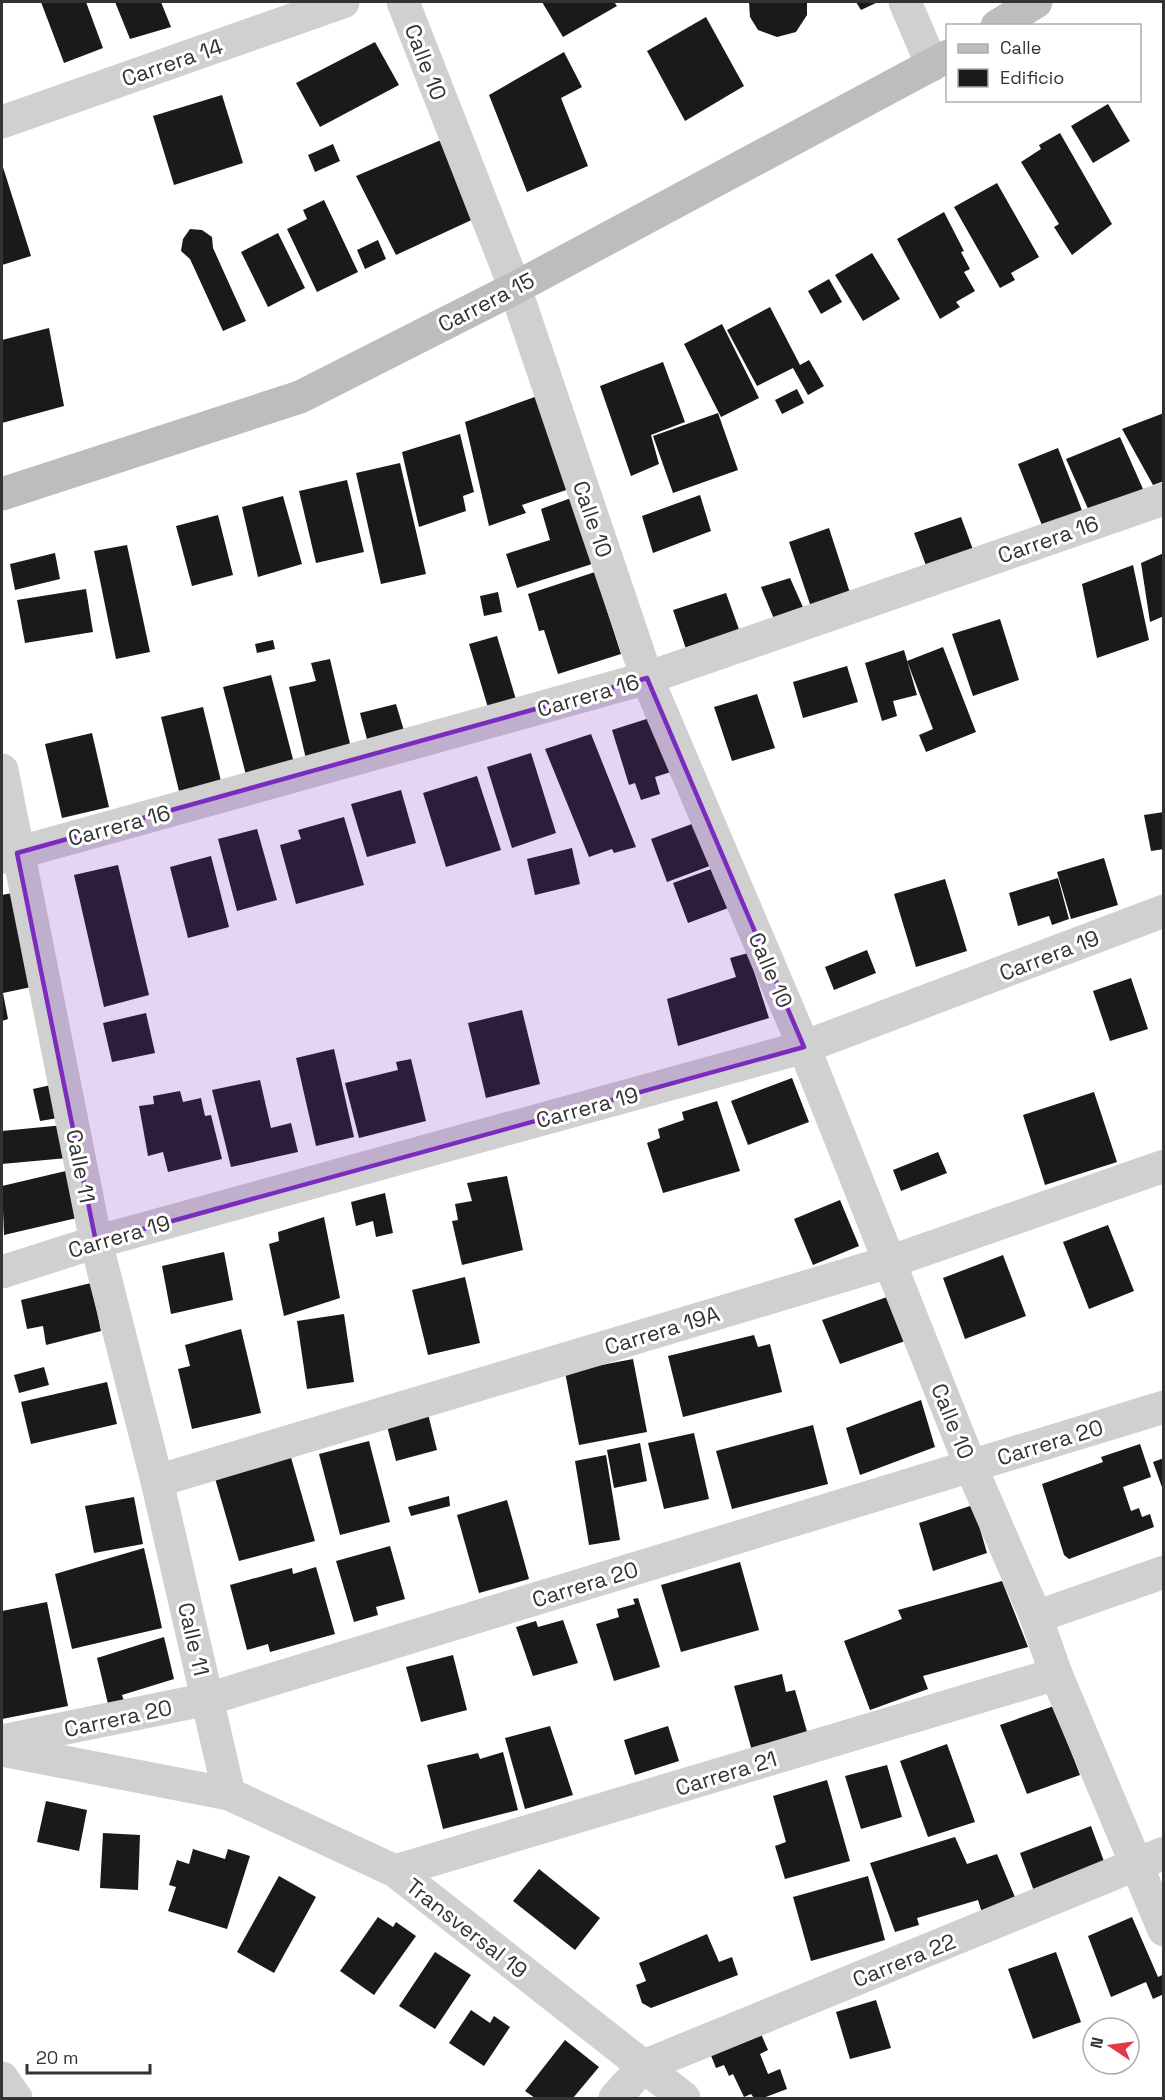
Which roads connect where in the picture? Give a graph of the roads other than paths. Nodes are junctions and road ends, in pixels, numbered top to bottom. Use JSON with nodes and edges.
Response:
{"nodes":[{"id":1,"x":343,"y":2,"type":"edge"},
{"id":2,"x":403,"y":2,"type":"edge"},
{"id":3,"x":905,"y":2,"type":"edge"},
{"id":4,"x":1036,"y":2,"type":"edge"},
{"id":5,"x":1000,"y":24,"type":"edge"},
{"id":6,"x":940,"y":60,"type":"edge"},
{"id":7,"x":2,"y":122,"type":"edge"},
{"id":8,"x":515,"y":288,"type":"junction"},
{"id":9,"x":2,"y":494,"type":"edge"},
{"id":10,"x":1164,"y":499,"type":"edge"},
{"id":11,"x":647,"y":678,"type":"junction"},
{"id":12,"x":2,"y":770,"type":"edge"},
{"id":13,"x":9,"y":855,"type":"edge"},
{"id":14,"x":1164,"y":912,"type":"edge"},
{"id":15,"x":804,"y":1047,"type":"junction"},
{"id":16,"x":1164,"y":1166,"type":"edge"},
{"id":17,"x":96,"y":1242,"type":"junction"},
{"id":18,"x":889,"y":1262,"type":"junction"},
{"id":19,"x":2,"y":1272,"type":"edge"},
{"id":20,"x":1164,"y":1407,"type":"edge"},
{"id":21,"x":971,"y":1467,"type":"junction"},
{"id":22,"x":157,"y":1481,"type":"junction"},
{"id":23,"x":1164,"y":1572,"type":"edge"},
{"id":24,"x":1036,"y":1617,"type":"junction"},
{"id":25,"x":1056,"y":1674,"type":"junction"},
{"id":26,"x":208,"y":1699,"type":"junction"},
{"id":27,"x":2,"y":1742,"type":"edge"},
{"id":28,"x":2,"y":1750,"type":"edge"},
{"id":29,"x":229,"y":1794,"type":"junction"},
{"id":30,"x":1150,"y":1858,"type":"edge"},
{"id":31,"x":395,"y":1871,"type":"junction"},
{"id":32,"x":1164,"y":1930,"type":"edge"},
{"id":33,"x":644,"y":2066,"type":"junction"},
{"id":34,"x":2,"y":2078,"type":"edge"},
{"id":35,"x":16,"y":2098,"type":"edge"},
{"id":36,"x":615,"y":2098,"type":"edge"},
{"id":37,"x":684,"y":2098,"type":"edge"}],
"edges":[{"from":1,"to":7,"type":"street","name":"Carrera 14"},
{"from":2,"to":8,"type":"street","name":"Calle 10"},
{"from":3,"to":6,"type":"street"},
{"from":4,"to":5,"type":"street"},
{"from":6,"to":8,"type":"street","name":"Carrera 15"},
{"from":8,"to":9,"type":"street","name":"Carrera 15"},
{"from":8,"to":11,"type":"street","name":"Calle 10"},
{"from":10,"to":11,"type":"street","name":"Carrera 16"},
{"from":11,"to":13,"type":"street","name":"Carrera 16"},
{"from":11,"to":15,"type":"street","name":"Calle 10"},
{"from":12,"to":13,"type":"street","name":"Calle 11"},
{"from":13,"to":17,"type":"street","name":"Calle 11"},
{"from":14,"to":15,"type":"street","name":"Carrera 19"},
{"from":15,"to":17,"type":"street","name":"Carrera 19"},
{"from":15,"to":18,"type":"street","name":"Calle 10"},
{"from":16,"to":18,"type":"street","name":"Carrera 19A"},
{"from":17,"to":19,"type":"street","name":"Carrera 19"},
{"from":17,"to":22,"type":"street","name":"Calle 11"},
{"from":18,"to":21,"type":"street","name":"Calle 10"},
{"from":18,"to":22,"type":"street","name":"Carrera 19A"},
{"from":20,"to":21,"type":"street","name":"Carrera 20"},
{"from":21,"to":24,"type":"street","name":"Calle 10"},
{"from":21,"to":26,"type":"street","name":"Carrera 20"},
{"from":22,"to":26,"type":"street","name":"Calle 11"},
{"from":23,"to":24,"type":"street"},
{"from":24,"to":25,"type":"street","name":"Calle 10"},
{"from":25,"to":30,"type":"street","name":"Calle 10"},
{"from":25,"to":31,"type":"street","name":"Carrera 21"},
{"from":26,"to":27,"type":"street","name":"Carrera 20"},
{"from":26,"to":29,"type":"street"},
{"from":28,"to":29,"type":"street","name":"Transversal 19"},
{"from":29,"to":31,"type":"street","name":"Transversal 19"},
{"from":30,"to":32,"type":"street","name":"Calle 10"},
{"from":30,"to":33,"type":"street","name":"Carrera 22"},
{"from":31,"to":33,"type":"street","name":"Transversal 19"},
{"from":33,"to":36,"type":"street"},
{"from":33,"to":37,"type":"street","name":"Transversal 19"},
{"from":34,"to":35,"type":"street"}]}
